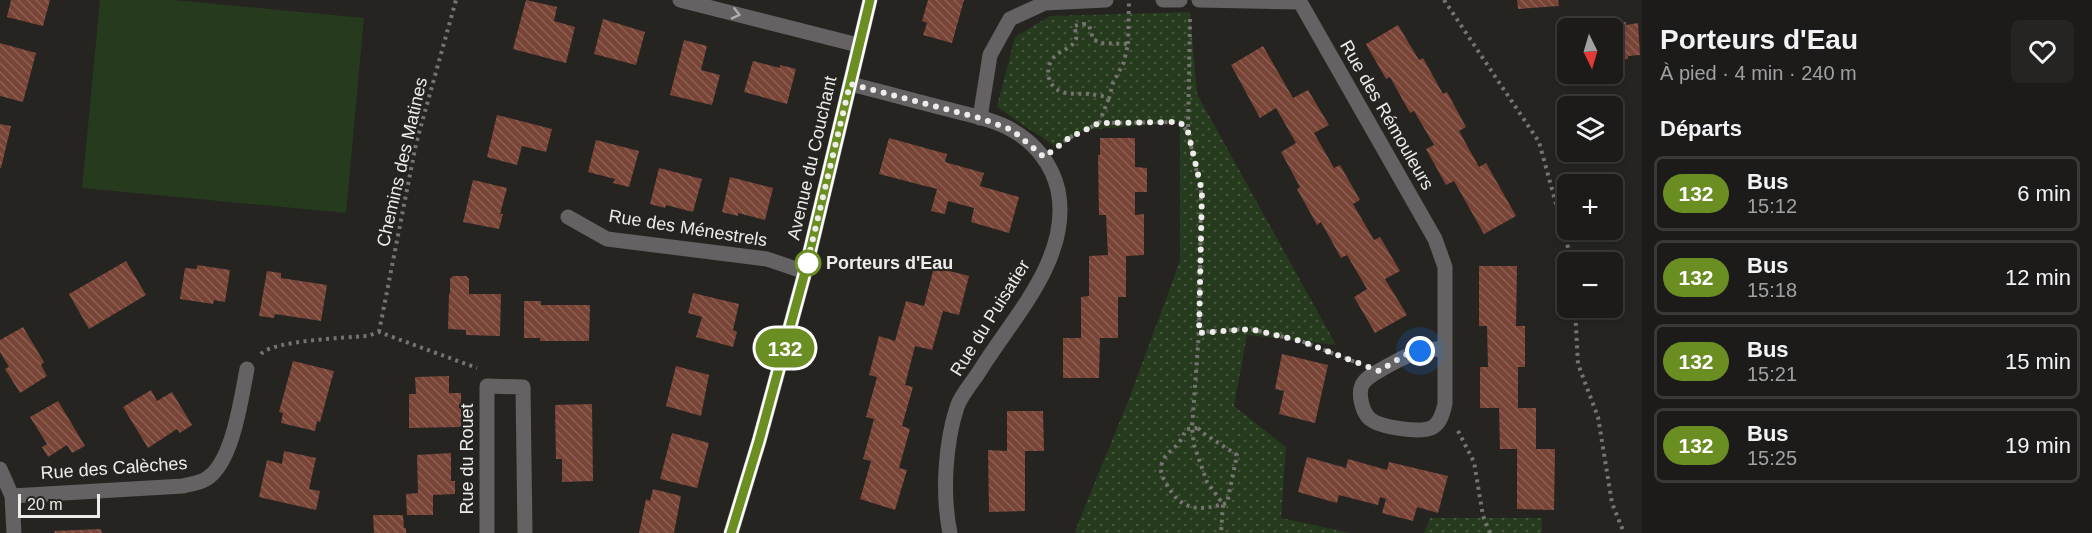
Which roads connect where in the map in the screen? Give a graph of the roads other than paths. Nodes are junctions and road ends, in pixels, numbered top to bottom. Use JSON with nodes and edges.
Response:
{"nodes":[{"id":1,"x":680,"y":0,"type":"edge"},
{"id":2,"x":870,"y":0,"type":"edge"},
{"id":3,"x":1106,"y":0,"type":"edge"},
{"id":4,"x":1163,"y":0,"type":"edge"},
{"id":5,"x":1301,"y":1,"type":"edge"},
{"id":6,"x":1190,"y":4,"type":"edge"},
{"id":7,"x":858,"y":45,"type":"junction"},
{"id":8,"x":850,"y":84,"type":"junction"},
{"id":9,"x":980,"y":118,"type":"junction"},
{"id":10,"x":568,"y":218,"type":"dead end"},
{"id":11,"x":805,"y":272,"type":"junction"},
{"id":12,"x":1444,"y":348,"type":"junction"},
{"id":13,"x":247,"y":369,"type":"road end"},
{"id":14,"x":0,"y":469,"type":"edge"},
{"id":15,"x":12,"y":496,"type":"junction"},
{"id":16,"x":14,"y":533,"type":"edge"},
{"id":17,"x":487,"y":533,"type":"edge"},
{"id":18,"x":525,"y":533,"type":"edge"},
{"id":19,"x":731,"y":533,"type":"edge"},
{"id":20,"x":950,"y":533,"type":"edge"}],
"edges":[{"from":1,"to":7,"type":"street","one_way":true},
{"from":2,"to":7,"type":"street","name":"Avenue du Couchant"},
{"from":3,"to":9,"type":"street"},
{"from":4,"to":6,"type":"street","name":"Rue des Rémouleurs"},
{"from":5,"to":6,"type":"street","name":"Rue des Rémouleurs"},
{"from":5,"to":12,"type":"street","name":"Rue des Rémouleurs"},
{"from":7,"to":8,"type":"street","name":"Avenue du Couchant"},
{"from":8,"to":9,"type":"street","name":"Rue du Puisatier"},
{"from":8,"to":11,"type":"street","name":"Avenue du Couchant"},
{"from":9,"to":20,"type":"street","name":"Rue du Puisatier"},
{"from":10,"to":11,"type":"street","name":"Rue des Ménestrels"},
{"from":11,"to":19,"type":"street","name":"Avenue du Couchant"},
{"from":12,"to":12,"type":"street","name":"Rue des Rémouleurs"},
{"from":13,"to":15,"type":"street","name":"Rue des Calèches"},
{"from":14,"to":15,"type":"street"},
{"from":15,"to":16,"type":"street"},
{"from":17,"to":18,"type":"street","name":"Rue du Rouet"}]}
